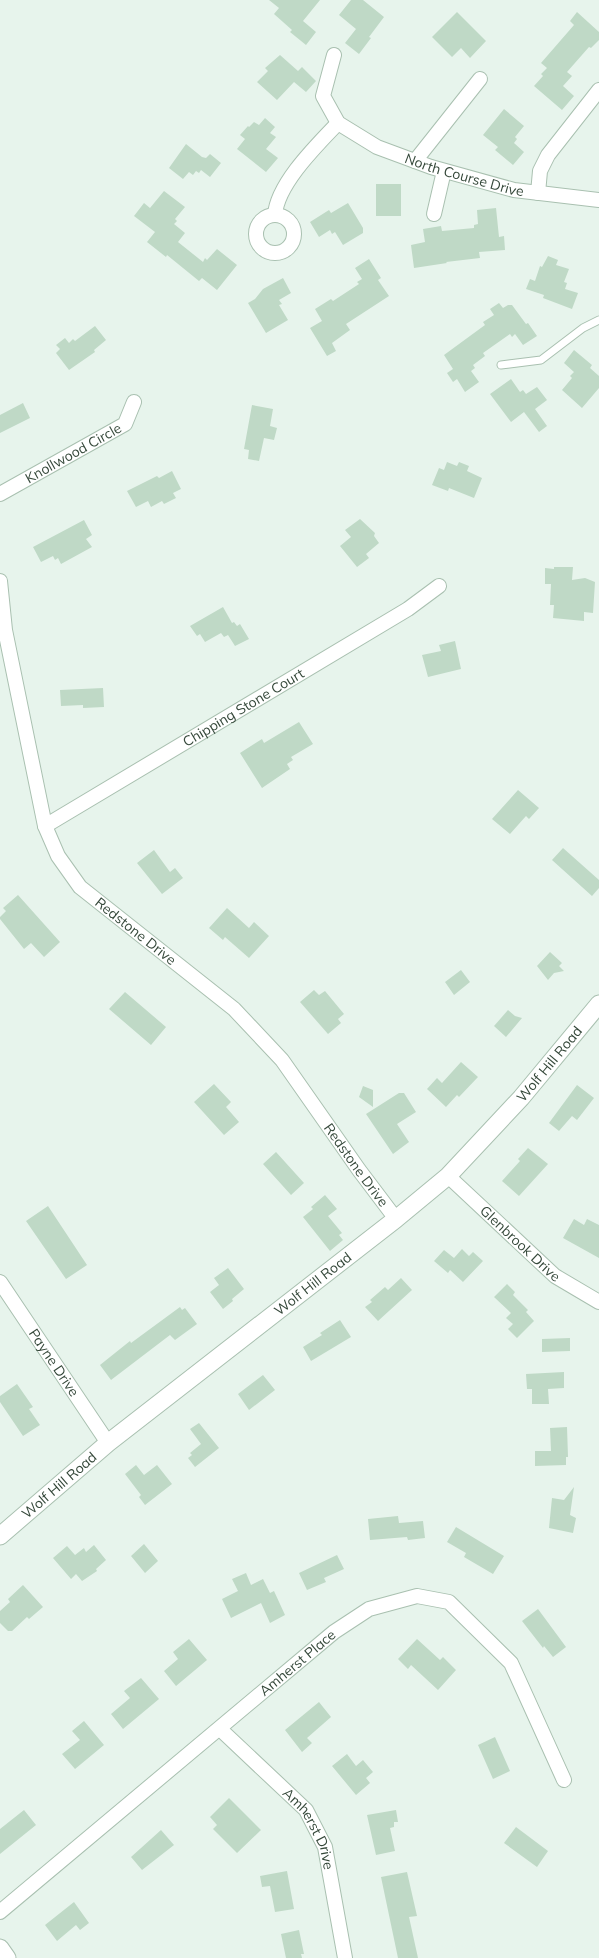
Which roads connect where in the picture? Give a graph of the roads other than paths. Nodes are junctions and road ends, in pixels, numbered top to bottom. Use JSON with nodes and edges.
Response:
{"nodes":[{"id":1,"x":334,"y":55,"type":"dead end"},
{"id":2,"x":480,"y":79,"type":"dead end"},
{"id":3,"x":599,"y":90,"type":"edge"},
{"id":4,"x":338,"y":123,"type":"junction"},
{"id":5,"x":415,"y":161,"type":"junction"},
{"id":6,"x":444,"y":171,"type":"junction"},
{"id":7,"x":538,"y":193,"type":"junction"},
{"id":8,"x":599,"y":200,"type":"edge"},
{"id":9,"x":434,"y":214,"type":"dead end"},
{"id":10,"x":275,"y":215,"type":"dead end"},
{"id":11,"x":599,"y":320,"type":"edge"},
{"id":12,"x":501,"y":365,"type":"dead end"},
{"id":13,"x":134,"y":402,"type":"dead end"},
{"id":14,"x":0,"y":494,"type":"edge"},
{"id":15,"x":0,"y":581,"type":"edge"},
{"id":16,"x":439,"y":586,"type":"dead end"},
{"id":17,"x":3,"y":632,"type":"edge"},
{"id":18,"x":45,"y":826,"type":"junction"},
{"id":19,"x":599,"y":1004,"type":"edge"},
{"id":20,"x":448,"y":1176,"type":"junction"},
{"id":21,"x":396,"y":1219,"type":"junction"},
{"id":22,"x":0,"y":1282,"type":"edge"},
{"id":23,"x":599,"y":1302,"type":"edge"},
{"id":24,"x":108,"y":1443,"type":"junction"},
{"id":25,"x":0,"y":1536,"type":"edge"},
{"id":26,"x":220,"y":1729,"type":"junction"},
{"id":27,"x":564,"y":1780,"type":"dead end"},
{"id":28,"x":0,"y":1912,"type":"edge"},
{"id":29,"x":0,"y":1948,"type":"edge"},
{"id":30,"x":7,"y":1958,"type":"edge"},
{"id":31,"x":345,"y":1958,"type":"edge"}],
"edges":[{"from":1,"to":4,"type":"street"},
{"from":2,"to":5,"type":"street"},
{"from":3,"to":7,"type":"street"},
{"from":4,"to":5,"type":"street","name":"North Course Drive"},
{"from":4,"to":10,"type":"street"},
{"from":5,"to":6,"type":"street","name":"North Course Drive"},
{"from":6,"to":7,"type":"street","name":"North Course Drive"},
{"from":6,"to":9,"type":"street"},
{"from":7,"to":8,"type":"street","name":"North Course Drive"},
{"from":11,"to":12,"type":"lane"},
{"from":13,"to":14,"type":"street","name":"Knollwood Circle"},
{"from":15,"to":17,"type":"street","name":"Redstone Drive"},
{"from":16,"to":18,"type":"street","name":"Chipping Stone Court"},
{"from":17,"to":18,"type":"street","name":"Redstone Drive"},
{"from":18,"to":21,"type":"street","name":"Redstone Drive"},
{"from":19,"to":20,"type":"street","name":"Wolf Hill Road"},
{"from":20,"to":21,"type":"street","name":"Wolf Hill Road"},
{"from":20,"to":23,"type":"street","name":"Glenbrook Drive"},
{"from":21,"to":24,"type":"street","name":"Wolf Hill Road"},
{"from":22,"to":24,"type":"street","name":"Payne Drive"},
{"from":24,"to":25,"type":"street","name":"Wolf Hill Road"},
{"from":26,"to":27,"type":"street","name":"Amherst Place"},
{"from":26,"to":28,"type":"street","name":"Amherst Place"},
{"from":26,"to":31,"type":"street","name":"Amherst Drive"},
{"from":29,"to":30,"type":"street"}]}
